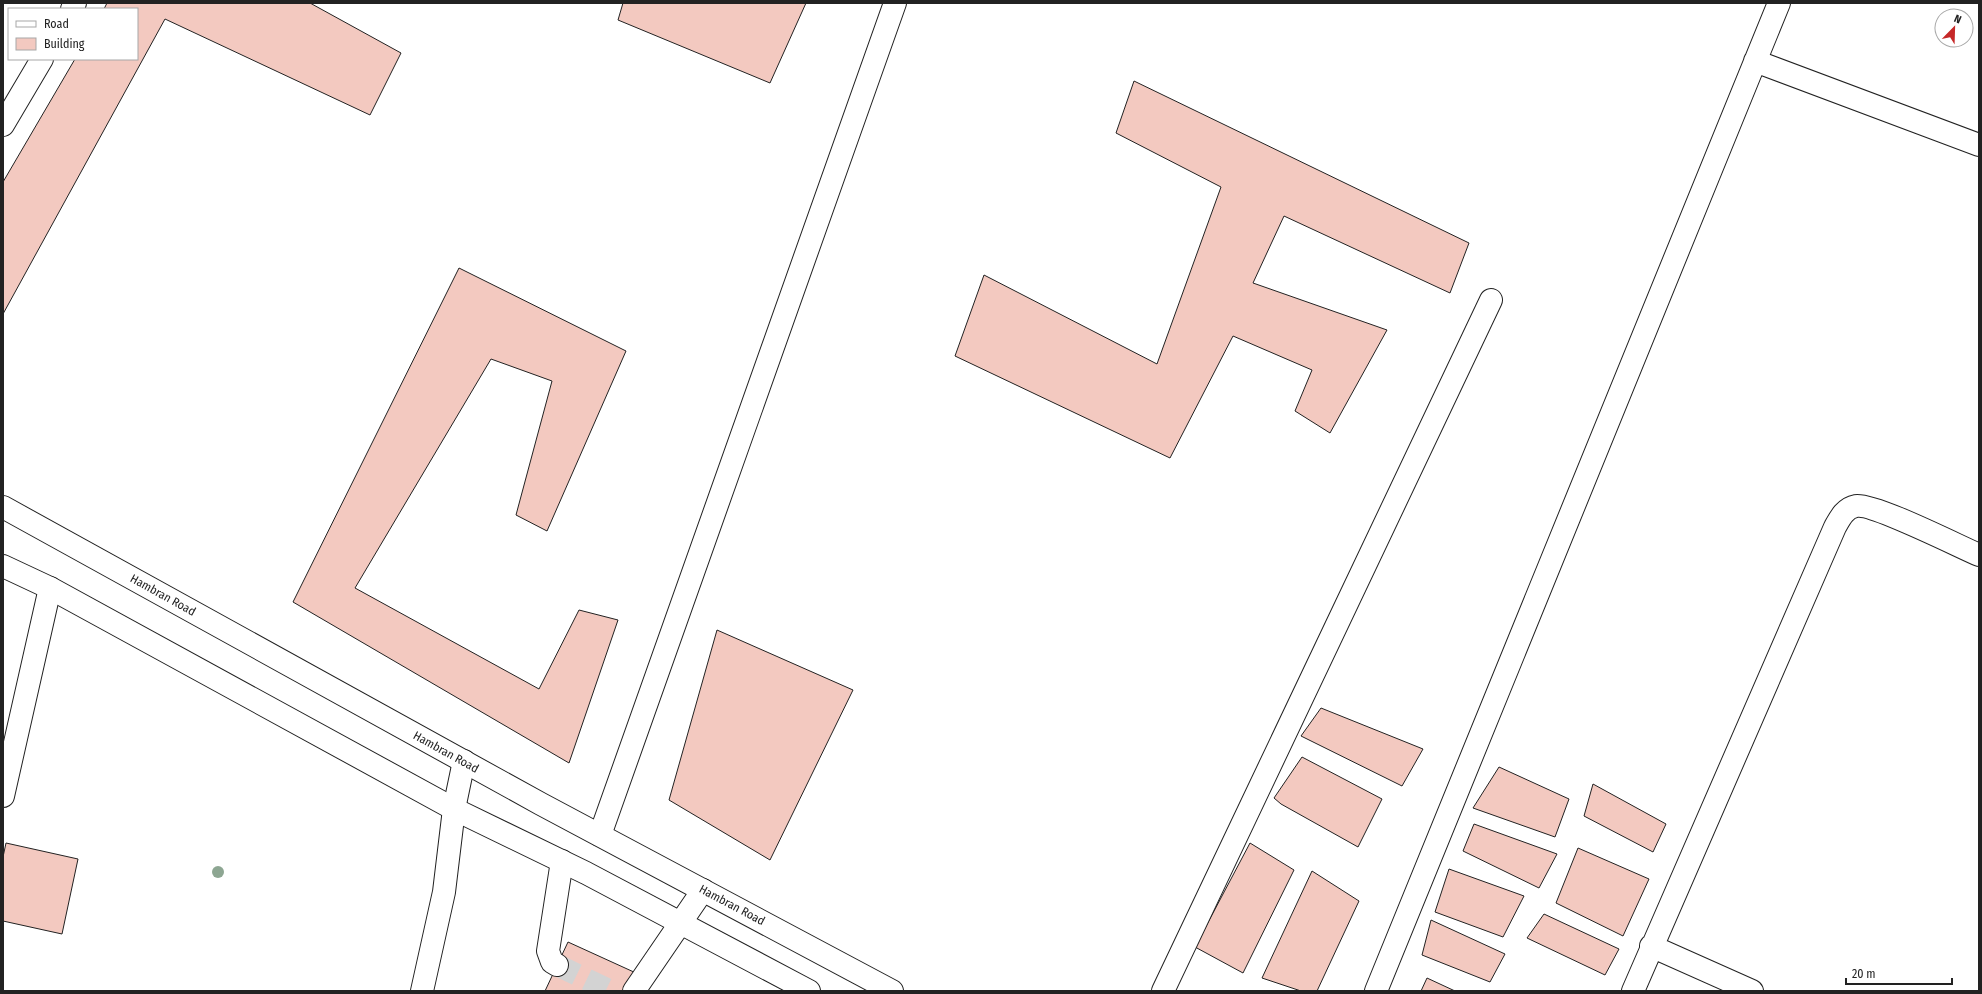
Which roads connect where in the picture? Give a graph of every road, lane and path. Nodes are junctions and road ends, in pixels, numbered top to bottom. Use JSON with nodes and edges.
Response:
{"nodes":[{"id":1,"x":895,"y":3,"type":"edge"},
{"id":2,"x":1779,"y":3,"type":"edge"},
{"id":3,"x":41,"y":60,"type":"edge"},
{"id":4,"x":1755,"y":61,"type":"junction"},
{"id":5,"x":3,"y":125,"type":"edge"},
{"id":6,"x":1979,"y":145,"type":"edge"},
{"id":7,"x":1491,"y":300,"type":"dead end"},
{"id":8,"x":3,"y":507,"type":"edge"},
{"id":9,"x":1979,"y":555,"type":"edge"},
{"id":10,"x":3,"y":566,"type":"edge"},
{"id":11,"x":50,"y":588,"type":"junction"},
{"id":12,"x":464,"y":761,"type":"junction"},
{"id":13,"x":3,"y":796,"type":"edge"},
{"id":14,"x":454,"y":809,"type":"junction"},
{"id":15,"x":600,"y":835,"type":"junction"},
{"id":16,"x":562,"y":861,"type":"junction"},
{"id":17,"x":703,"y":890,"type":"junction"},
{"id":18,"x":680,"y":923,"type":"junction"},
{"id":19,"x":1651,"y":946,"type":"junction"},
{"id":20,"x":557,"y":965,"type":"tunnel mouth"},
{"id":21,"x":422,"y":991,"type":"edge"},
{"id":22,"x":634,"y":991,"type":"edge"},
{"id":23,"x":809,"y":991,"type":"edge"},
{"id":24,"x":892,"y":991,"type":"edge"},
{"id":25,"x":1163,"y":991,"type":"edge"},
{"id":26,"x":1376,"y":991,"type":"edge"},
{"id":27,"x":1633,"y":991,"type":"edge"},
{"id":28,"x":1752,"y":991,"type":"edge"}],
"edges":[{"from":1,"to":15,"type":"street"},
{"from":2,"to":4,"type":"street"},
{"from":3,"to":5,"type":"street"},
{"from":4,"to":6,"type":"street"},
{"from":4,"to":26,"type":"street"},
{"from":7,"to":25,"type":"street"},
{"from":8,"to":12,"type":"street","name":"Hambran Road"},
{"from":9,"to":19,"type":"street"},
{"from":10,"to":11,"type":"street"},
{"from":11,"to":13,"type":"street"},
{"from":11,"to":14,"type":"street"},
{"from":12,"to":14,"type":"street"},
{"from":12,"to":15,"type":"street","name":"Hambran Road"},
{"from":14,"to":16,"type":"street"},
{"from":14,"to":21,"type":"street"},
{"from":15,"to":17,"type":"street","name":"Hambran Road"},
{"from":16,"to":18,"type":"street"},
{"from":16,"to":20,"type":"street"},
{"from":17,"to":18,"type":"street"},
{"from":17,"to":24,"type":"street","name":"Hambran Road"},
{"from":18,"to":22,"type":"street"},
{"from":18,"to":23,"type":"street"},
{"from":19,"to":27,"type":"street"},
{"from":19,"to":28,"type":"street"}]}
